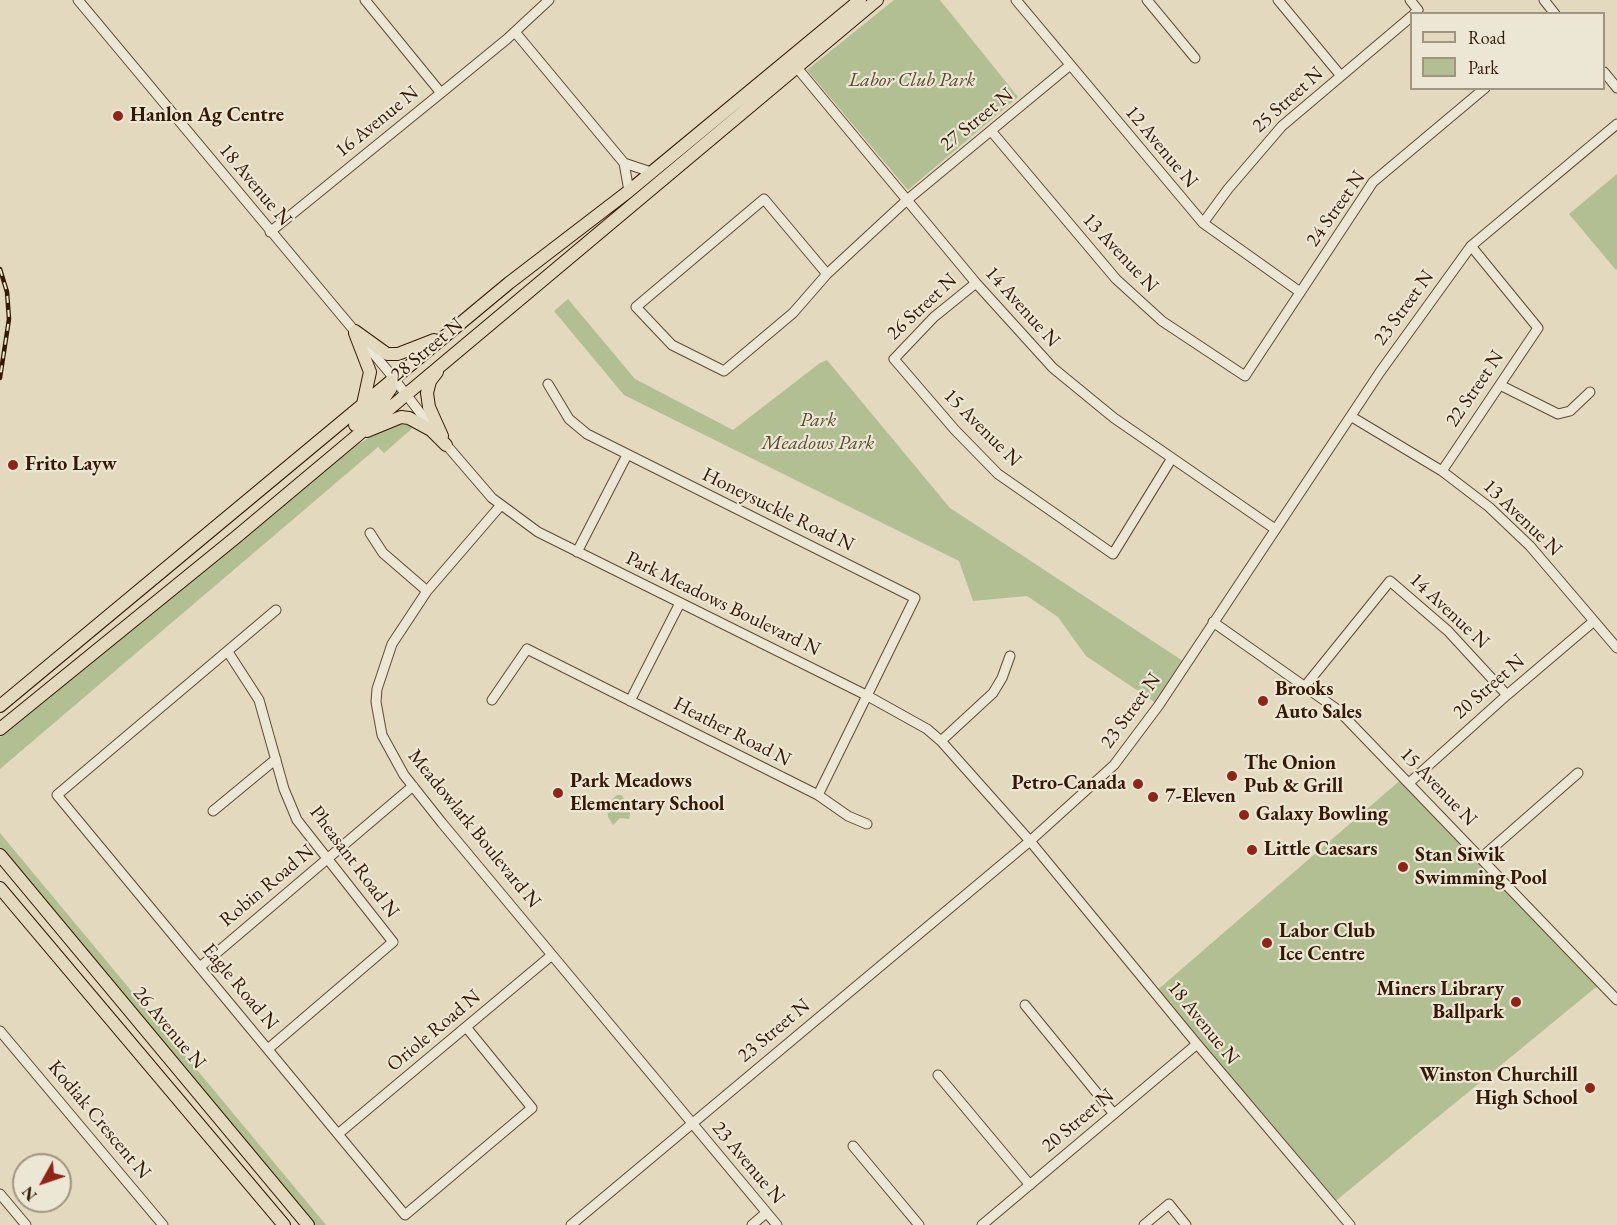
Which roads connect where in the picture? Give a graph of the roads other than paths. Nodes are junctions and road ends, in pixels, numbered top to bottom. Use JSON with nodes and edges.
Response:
{"nodes":[{"id":1,"x":78,"y":0,"type":"edge"},
{"id":2,"x":365,"y":0,"type":"edge"},
{"id":3,"x":549,"y":0,"type":"edge"},
{"id":4,"x":860,"y":0,"type":"edge"},
{"id":5,"x":878,"y":0,"type":"edge"},
{"id":6,"x":1016,"y":0,"type":"edge"},
{"id":7,"x":1147,"y":0,"type":"edge"},
{"id":8,"x":1278,"y":0,"type":"edge"},
{"id":9,"x":1544,"y":0,"type":"edge"},
{"id":10,"x":1553,"y":12,"type":"edge"},
{"id":11,"x":1410,"y":16,"type":"edge"},
{"id":12,"x":515,"y":32,"type":"junction"},
{"id":13,"x":1195,"y":58,"type":"dead end"},
{"id":14,"x":792,"y":62,"type":"junction"},
{"id":15,"x":1069,"y":66,"type":"junction"},
{"id":16,"x":1605,"y":73,"type":"edge"},
{"id":17,"x":1341,"y":76,"type":"junction"},
{"id":18,"x":1617,"y":88,"type":"edge"},
{"id":19,"x":1483,"y":90,"type":"edge"},
{"id":20,"x":441,"y":93,"type":"junction"},
{"id":21,"x":1617,"y":124,"type":"edge"},
{"id":22,"x":992,"y":132,"type":"junction"},
{"id":23,"x":624,"y":163,"type":"junction"},
{"id":24,"x":651,"y":172,"type":"junction"},
{"id":25,"x":628,"y":191,"type":"junction"},
{"id":26,"x":907,"y":200,"type":"junction"},
{"id":27,"x":1203,"y":223,"type":"junction"},
{"id":28,"x":270,"y":232,"type":"junction"},
{"id":29,"x":1471,"y":246,"type":"junction"},
{"id":30,"x":827,"y":274,"type":"junction"},
{"id":31,"x":976,"y":283,"type":"junction"},
{"id":32,"x":509,"y":284,"type":"junction"},
{"id":33,"x":1300,"y":292,"type":"junction"},
{"id":34,"x":454,"y":329,"type":"junction"},
{"id":35,"x":355,"y":332,"type":"junction"},
{"id":36,"x":454,"y":352,"type":"junction"},
{"id":37,"x":894,"y":359,"type":"joint"},
{"id":38,"x":1245,"y":376,"type":"joint"},
{"id":39,"x":394,"y":380,"type":"junction"},
{"id":40,"x":548,"y":384,"type":"dead end"},
{"id":41,"x":1500,"y":385,"type":"junction"},
{"id":42,"x":1590,"y":392,"type":"dead end"},
{"id":43,"x":404,"y":394,"type":"junction"},
{"id":44,"x":362,"y":406,"type":"junction"},
{"id":45,"x":1352,"y":417,"type":"junction"},
{"id":46,"x":352,"y":438,"type":"junction"},
{"id":47,"x":446,"y":445,"type":"junction"},
{"id":48,"x":627,"y":455,"type":"junction"},
{"id":49,"x":1172,"y":458,"type":"junction"},
{"id":50,"x":1442,"y":471,"type":"junction"},
{"id":51,"x":301,"y":483,"type":"junction"},
{"id":52,"x":501,"y":506,"type":"junction"},
{"id":53,"x":1275,"y":529,"type":"junction"},
{"id":54,"x":370,"y":532,"type":"dead end"},
{"id":55,"x":577,"y":552,"type":"junction"},
{"id":56,"x":427,"y":591,"type":"junction"},
{"id":57,"x":680,"y":603,"type":"junction"},
{"id":58,"x":276,"y":610,"type":"dead end"},
{"id":59,"x":1594,"y":621,"type":"junction"},
{"id":60,"x":1213,"y":622,"type":"junction"},
{"id":61,"x":1617,"y":648,"type":"edge"},
{"id":62,"x":228,"y":652,"type":"junction"},
{"id":63,"x":1010,"y":656,"type":"dead end"},
{"id":64,"x":1306,"y":684,"type":"junction"},
{"id":65,"x":866,"y":695,"type":"junction"},
{"id":66,"x":1507,"y":695,"type":"junction"},
{"id":67,"x":492,"y":700,"type":"dead end"},
{"id":68,"x":630,"y":701,"type":"junction"},
{"id":69,"x":0,"y":708,"type":"edge"},
{"id":70,"x":0,"y":729,"type":"edge"},
{"id":71,"x":941,"y":741,"type":"junction"},
{"id":72,"x":276,"y":759,"type":"junction"},
{"id":73,"x":1578,"y":773,"type":"dead end"},
{"id":74,"x":1409,"y":783,"type":"junction"},
{"id":75,"x":413,"y":786,"type":"junction"},
{"id":76,"x":818,"y":795,"type":"junction"},
{"id":77,"x":213,"y":812,"type":"dead end"},
{"id":78,"x":867,"y":824,"type":"dead end"},
{"id":79,"x":1030,"y":841,"type":"junction"},
{"id":80,"x":0,"y":855,"type":"edge"},
{"id":81,"x":1481,"y":858,"type":"junction"},
{"id":82,"x":327,"y":859,"type":"junction"},
{"id":83,"x":0,"y":865,"type":"edge"},
{"id":84,"x":0,"y":888,"type":"edge"},
{"id":85,"x":53,"y":919,"type":"junction"},
{"id":86,"x":552,"y":955,"type":"junction"},
{"id":87,"x":200,"y":967,"type":"junction"},
{"id":88,"x":1617,"y":1000,"type":"edge"},
{"id":89,"x":1025,"y":1005,"type":"dead end"},
{"id":90,"x":466,"y":1027,"type":"junction"},
{"id":91,"x":0,"y":1031,"type":"edge"},
{"id":92,"x":3,"y":1043,"type":"edge"},
{"id":93,"x":1197,"y":1044,"type":"junction"},
{"id":94,"x":268,"y":1049,"type":"junction"},
{"id":95,"x":938,"y":1075,"type":"dead end"},
{"id":96,"x":1114,"y":1114,"type":"junction"},
{"id":97,"x":693,"y":1123,"type":"junction"},
{"id":98,"x":338,"y":1134,"type":"junction"},
{"id":99,"x":853,"y":1146,"type":"dead end"},
{"id":100,"x":1030,"y":1185,"type":"junction"},
{"id":101,"x":0,"y":1194,"type":"edge"},
{"id":102,"x":766,"y":1213,"type":"junction"},
{"id":103,"x":26,"y":1225,"type":"edge"},
{"id":104,"x":164,"y":1225,"type":"edge"},
{"id":105,"x":284,"y":1225,"type":"edge"},
{"id":106,"x":308,"y":1225,"type":"edge"},
{"id":107,"x":571,"y":1225,"type":"edge"},
{"id":108,"x":752,"y":1225,"type":"edge"},
{"id":109,"x":777,"y":1225,"type":"edge"},
{"id":110,"x":919,"y":1225,"type":"edge"},
{"id":111,"x":982,"y":1225,"type":"edge"},
{"id":112,"x":1144,"y":1225,"type":"edge"},
{"id":113,"x":1186,"y":1225,"type":"edge"},
{"id":114,"x":1350,"y":1225,"type":"edge"}],
"edges":[{"from":1,"to":28,"type":"street","name":"18 Avenue N"},
{"from":2,"to":20,"type":"street","name":"16 Avenue N"},
{"from":3,"to":12,"type":"street"},
{"from":4,"to":14,"type":"main road","name":"28 Street N"},
{"from":5,"to":14,"type":"main road","name":"28 Street N"},
{"from":6,"to":15,"type":"street","name":"12 Avenue N"},
{"from":7,"to":13,"type":"street"},
{"from":8,"to":17,"type":"street"},
{"from":9,"to":10,"type":"street"},
{"from":11,"to":17,"type":"street","name":"25 Street N"},
{"from":12,"to":20,"type":"street"},
{"from":12,"to":23,"type":"street"},
{"from":14,"to":24,"type":"main road","name":"28 Street N"},
{"from":14,"to":26,"type":"street","name":"14 Avenue N"},
{"from":14,"to":36,"type":"main road","name":"28 Street N"},
{"from":15,"to":22,"type":"street","name":"27 Street N"},
{"from":15,"to":27,"type":"street","name":"12 Avenue N"},
{"from":16,"to":18,"type":"street"},
{"from":17,"to":27,"type":"street","name":"25 Street N"},
{"from":19,"to":33,"type":"street","name":"24 Street N"},
{"from":20,"to":28,"type":"street","name":"16 Avenue N"},
{"from":21,"to":29,"type":"street","name":"23 Street N"},
{"from":22,"to":26,"type":"street","name":"27 Street N"},
{"from":22,"to":38,"type":"street","name":"13 Avenue N"},
{"from":23,"to":24,"type":"street"},
{"from":23,"to":25,"type":"street"},
{"from":24,"to":25,"type":"main road","name":"28 Street N"},
{"from":25,"to":32,"type":"main road","name":"28 Street N"},
{"from":26,"to":30,"type":"street","name":"27 Street N"},
{"from":26,"to":31,"type":"street","name":"14 Avenue N"},
{"from":27,"to":33,"type":"street","name":"12 Avenue N"},
{"from":28,"to":35,"type":"street","name":"18 Avenue N"},
{"from":29,"to":41,"type":"street","name":"22 Street N"},
{"from":29,"to":45,"type":"street","name":"23 Street N"},
{"from":30,"to":30,"type":"street","name":"27 Street N"},
{"from":31,"to":37,"type":"street","name":"26 Street N"},
{"from":31,"to":49,"type":"street","name":"14 Avenue N"},
{"from":32,"to":34,"type":"main road","name":"28 Street N"},
{"from":32,"to":43,"type":"main road"},
{"from":33,"to":38,"type":"street","name":"24 Street N"},
{"from":34,"to":35,"type":"main road"},
{"from":34,"to":39,"type":"main road","name":"28 Street N"},
{"from":35,"to":39,"type":"street","name":"18 Avenue N"},
{"from":35,"to":44,"type":"main road"},
{"from":36,"to":43,"type":"main road","name":"28 Street N"},
{"from":36,"to":47,"type":"main road"},
{"from":37,"to":49,"type":"street","name":"15 Avenue N"},
{"from":39,"to":43,"type":"street","name":"18 Avenue N"},
{"from":39,"to":44,"type":"main road","name":"28 Street N"},
{"from":39,"to":51,"type":"main road"},
{"from":40,"to":48,"type":"street","name":"Honeysuckle Road N"},
{"from":41,"to":42,"type":"street"},
{"from":41,"to":50,"type":"street","name":"22 Street N"},
{"from":43,"to":46,"type":"main road","name":"28 Street N"},
{"from":43,"to":47,"type":"street","name":"Park Meadows Boulevard N"},
{"from":44,"to":69,"type":"main road","name":"28 Street N"},
{"from":45,"to":50,"type":"street","name":"13 Avenue N"},
{"from":45,"to":53,"type":"street","name":"23 Street N"},
{"from":46,"to":47,"type":"main road"},
{"from":46,"to":51,"type":"main road","name":"28 Street N"},
{"from":47,"to":52,"type":"street","name":"Park Meadows Boulevard N"},
{"from":48,"to":55,"type":"street"},
{"from":48,"to":65,"type":"street","name":"Honeysuckle Road N"},
{"from":49,"to":53,"type":"street","name":"14 Avenue N"},
{"from":50,"to":59,"type":"street","name":"13 Avenue N"},
{"from":51,"to":70,"type":"main road","name":"28 Street N"},
{"from":52,"to":55,"type":"street","name":"Park Meadows Boulevard N"},
{"from":52,"to":56,"type":"street","name":"Meadowlark Boulevard N"},
{"from":53,"to":60,"type":"street","name":"23 Street N"},
{"from":54,"to":56,"type":"street"},
{"from":55,"to":57,"type":"street","name":"Park Meadows Boulevard N"},
{"from":56,"to":75,"type":"street","name":"Meadowlark Boulevard N"},
{"from":57,"to":65,"type":"street","name":"Park Meadows Boulevard N"},
{"from":57,"to":68,"type":"street"},
{"from":58,"to":62,"type":"street","name":"Eagle Road N"},
{"from":59,"to":61,"type":"street","name":"13 Avenue N"},
{"from":59,"to":66,"type":"street","name":"20 Street N"},
{"from":60,"to":64,"type":"street","name":"15 Avenue N"},
{"from":60,"to":79,"type":"street","name":"23 Street N"},
{"from":62,"to":72,"type":"street","name":"Pheasant Road N"},
{"from":62,"to":87,"type":"street","name":"Eagle Road N"},
{"from":63,"to":71,"type":"street"},
{"from":64,"to":66,"type":"street","name":"14 Avenue N"},
{"from":64,"to":74,"type":"street","name":"15 Avenue N"},
{"from":65,"to":71,"type":"street","name":"Park Meadows Boulevard N"},
{"from":65,"to":76,"type":"street"},
{"from":66,"to":74,"type":"street","name":"20 Street N"},
{"from":67,"to":68,"type":"street","name":"Heather Road N"},
{"from":68,"to":76,"type":"street","name":"Heather Road N"},
{"from":71,"to":79,"type":"street","name":"Park Meadows Boulevard N"},
{"from":72,"to":77,"type":"street"},
{"from":72,"to":82,"type":"street","name":"Pheasant Road N"},
{"from":73,"to":81,"type":"street"},
{"from":74,"to":81,"type":"street","name":"15 Avenue N"},
{"from":75,"to":82,"type":"street","name":"Robin Road N"},
{"from":75,"to":86,"type":"street","name":"Meadowlark Boulevard N"},
{"from":76,"to":78,"type":"street","name":"Heather Road N"},
{"from":79,"to":93,"type":"street","name":"18 Avenue N"},
{"from":79,"to":97,"type":"street","name":"23 Street N"},
{"from":80,"to":85,"type":"main road","name":"26 Avenue N"},
{"from":81,"to":88,"type":"street","name":"15 Avenue N"},
{"from":82,"to":87,"type":"street","name":"Robin Road N"},
{"from":82,"to":94,"type":"street","name":"Pheasant Road N"},
{"from":83,"to":85,"type":"main road"},
{"from":84,"to":105,"type":"main road","name":"26 Avenue N"},
{"from":85,"to":106,"type":"main road","name":"26 Avenue N"},
{"from":86,"to":90,"type":"street","name":"Oriole Road N"},
{"from":86,"to":97,"type":"street","name":"Meadowlark Boulevard N"},
{"from":87,"to":94,"type":"street","name":"Eagle Road N"},
{"from":89,"to":96,"type":"street"},
{"from":90,"to":98,"type":"street","name":"Oriole Road N"},
{"from":90,"to":98,"type":"street","name":"Eagle Road N"},
{"from":91,"to":92,"type":"street","name":"Kodiak Crescent N"},
{"from":92,"to":104,"type":"street","name":"Kodiak Crescent N"},
{"from":93,"to":96,"type":"street","name":"20 Street N"},
{"from":93,"to":114,"type":"street","name":"18 Avenue N"},
{"from":94,"to":98,"type":"street","name":"Eagle Road N"},
{"from":95,"to":100,"type":"street"},
{"from":96,"to":100,"type":"street","name":"20 Street N"},
{"from":97,"to":102,"type":"street","name":"23 Avenue N"},
{"from":97,"to":107,"type":"street","name":"23 Street N"},
{"from":99,"to":110,"type":"street"},
{"from":100,"to":111,"type":"street","name":"20 Street N"},
{"from":101,"to":103,"type":"street"},
{"from":102,"to":108,"type":"street"},
{"from":102,"to":109,"type":"street","name":"23 Avenue N"},
{"from":112,"to":113,"type":"street"}]}
